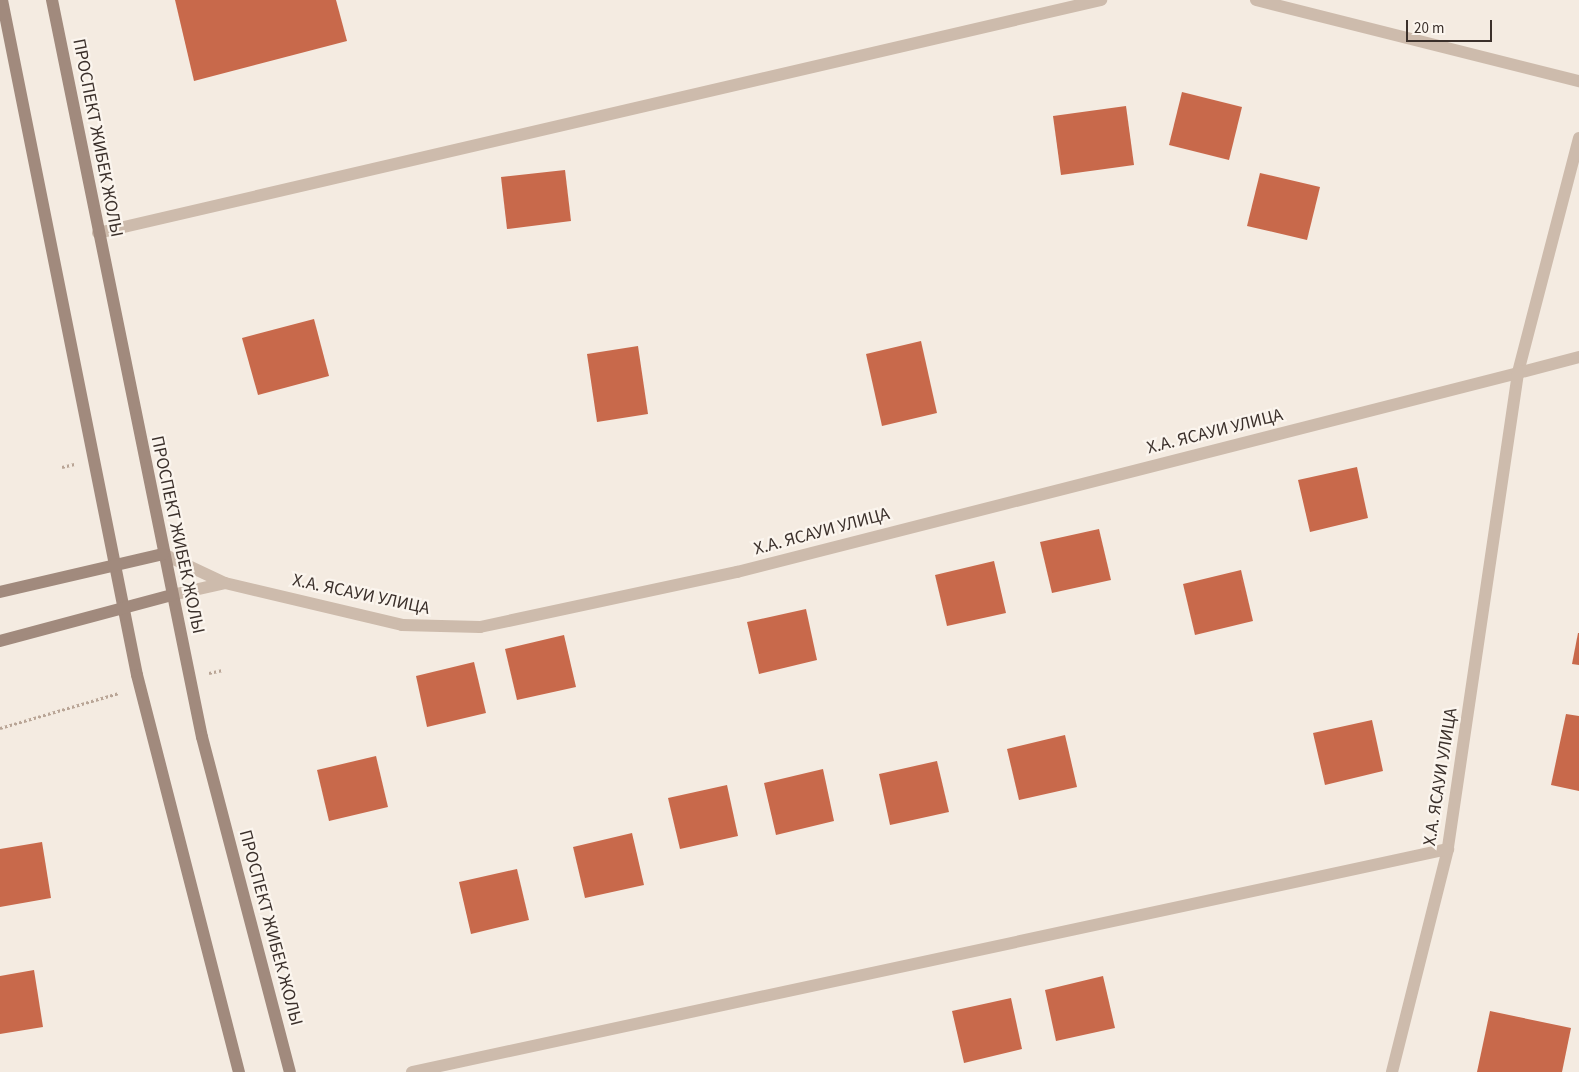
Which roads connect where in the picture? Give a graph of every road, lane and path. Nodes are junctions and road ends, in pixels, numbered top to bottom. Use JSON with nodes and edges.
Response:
{"nodes":[{"id":1,"x":2,"y":0,"type":"edge"},
{"id":2,"x":52,"y":0,"type":"edge"},
{"id":3,"x":1101,"y":0,"type":"edge"},
{"id":4,"x":1256,"y":0,"type":"edge"},
{"id":5,"x":1579,"y":81,"type":"edge"},
{"id":6,"x":1579,"y":138,"type":"edge"},
{"id":7,"x":98,"y":233,"type":"junction"},
{"id":8,"x":1579,"y":357,"type":"edge"},
{"id":9,"x":1518,"y":373,"type":"junction"},
{"id":10,"x":163,"y":554,"type":"junction"},
{"id":11,"x":116,"y":564,"type":"junction"},
{"id":12,"x":225,"y":583,"type":"junction"},
{"id":13,"x":0,"y":592,"type":"edge"},
{"id":14,"x":172,"y":595,"type":"junction"},
{"id":15,"x":124,"y":606,"type":"junction"},
{"id":16,"x":0,"y":641,"type":"edge"},
{"id":17,"x":223,"y":670,"type":"dead end"},
{"id":18,"x":189,"y":678,"type":"junction"},
{"id":19,"x":141,"y":688,"type":"junction"},
{"id":20,"x":0,"y":728,"type":"edge"},
{"id":21,"x":1448,"y":849,"type":"junction"},
{"id":22,"x":239,"y":1072,"type":"edge"},
{"id":23,"x":290,"y":1072,"type":"edge"},
{"id":24,"x":412,"y":1072,"type":"edge"},
{"id":25,"x":1392,"y":1072,"type":"edge"}],
"edges":[{"from":1,"to":11,"type":"street"},
{"from":2,"to":7,"type":"street","name":"ПРОСПЕКТ ЖИБЕК ЖОЛЫ"},
{"from":3,"to":7,"type":"street"},
{"from":4,"to":5,"type":"street"},
{"from":6,"to":9,"type":"street"},
{"from":7,"to":10,"type":"street","name":"ПРОСПЕКТ ЖИБЕК ЖОЛЫ"},
{"from":8,"to":9,"type":"street"},
{"from":9,"to":12,"type":"street","name":"Х.А. ЯСАУИ УЛИЦА"},
{"from":9,"to":21,"type":"street","name":"Х.А. ЯСАУИ УЛИЦА"},
{"from":10,"to":11,"type":"street"},
{"from":10,"to":12,"type":"street","name":"Х.А. ЯСАУИ УЛИЦА"},
{"from":10,"to":14,"type":"street","name":"ПРОСПЕКТ ЖИБЕК ЖОЛЫ"},
{"from":11,"to":13,"type":"street"},
{"from":11,"to":15,"type":"street"},
{"from":12,"to":14,"type":"street","name":"Х.А. ЯСАУИ УЛИЦА"},
{"from":14,"to":15,"type":"street"},
{"from":14,"to":18,"type":"street","name":"ПРОСПЕКТ ЖИБЕК ЖОЛЫ"},
{"from":15,"to":16,"type":"street"},
{"from":15,"to":19,"type":"street"},
{"from":17,"to":18,"type":"path"},
{"from":18,"to":23,"type":"street","name":"ПРОСПЕКТ ЖИБЕК ЖОЛЫ"},
{"from":19,"to":20,"type":"path"},
{"from":19,"to":22,"type":"street"},
{"from":21,"to":24,"type":"street"},
{"from":21,"to":25,"type":"street","name":"Х.А. ЯСАУИ УЛИЦА"}]}
